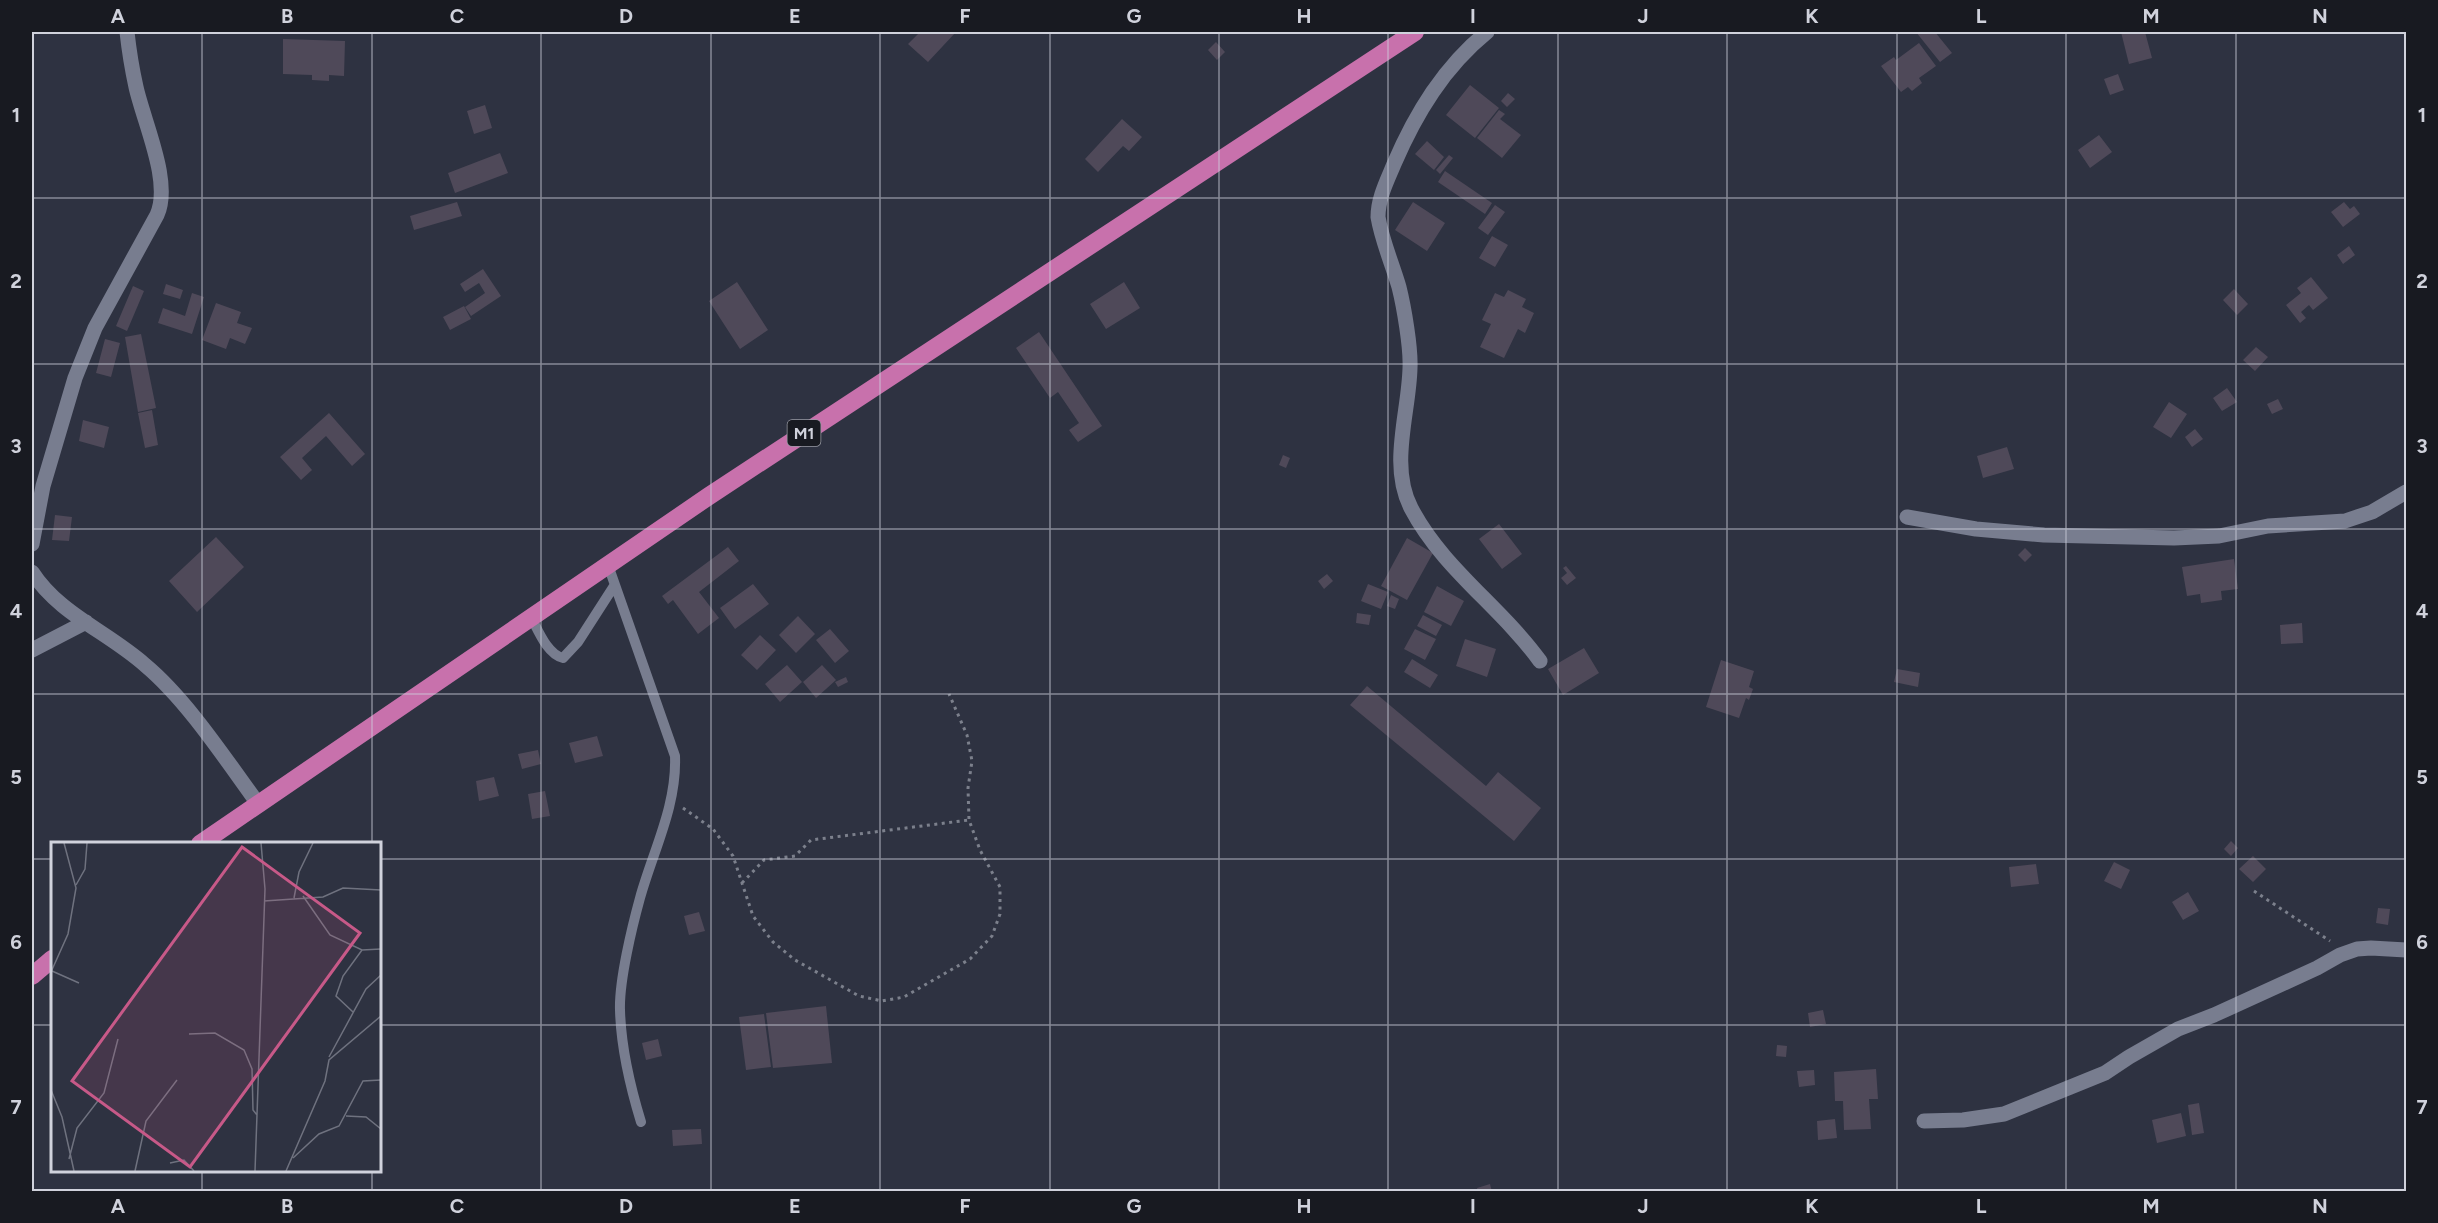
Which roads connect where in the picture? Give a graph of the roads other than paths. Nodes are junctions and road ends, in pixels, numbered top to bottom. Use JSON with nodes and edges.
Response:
{"nodes":[{"id":1,"x":127,"y":32,"type":"edge"},
{"id":2,"x":1415,"y":32,"type":"edge"},
{"id":3,"x":1487,"y":32,"type":"edge"},
{"id":4,"x":2406,"y":492,"type":"edge"},
{"id":5,"x":1907,"y":517,"type":"dead end"},
{"id":6,"x":32,"y":544,"type":"edge"},
{"id":7,"x":608,"y":565,"type":"junction"},
{"id":8,"x":32,"y":571,"type":"edge"},
{"id":9,"x":614,"y":586,"type":"junction"},
{"id":10,"x":531,"y":617,"type":"junction"},
{"id":11,"x":86,"y":622,"type":"junction"},
{"id":12,"x":32,"y":650,"type":"edge"},
{"id":13,"x":1540,"y":661,"type":"dead end"},
{"id":14,"x":259,"y":805,"type":"junction"},
{"id":15,"x":202,"y":842,"type":"edge"},
{"id":16,"x":2406,"y":950,"type":"edge"},
{"id":17,"x":51,"y":960,"type":"edge"},
{"id":18,"x":32,"y":976,"type":"edge"},
{"id":19,"x":1924,"y":1120,"type":"dead end"},
{"id":20,"x":641,"y":1122,"type":"dead end"}],
"edges":[{"from":1,"to":6,"type":"street"},
{"from":2,"to":7,"type":"highway","number":"M1"},
{"from":3,"to":13,"type":"street"},
{"from":4,"to":5,"type":"street"},
{"from":7,"to":9,"type":"lane"},
{"from":7,"to":10,"type":"highway","number":"M1"},
{"from":8,"to":11,"type":"street"},
{"from":9,"to":10,"type":"lane"},
{"from":9,"to":20,"type":"lane"},
{"from":10,"to":14,"type":"highway","number":"M1"},
{"from":11,"to":12,"type":"street"},
{"from":11,"to":14,"type":"street"},
{"from":14,"to":15,"type":"highway","number":"M1"},
{"from":16,"to":19,"type":"street"},
{"from":17,"to":18,"type":"highway"}]}
